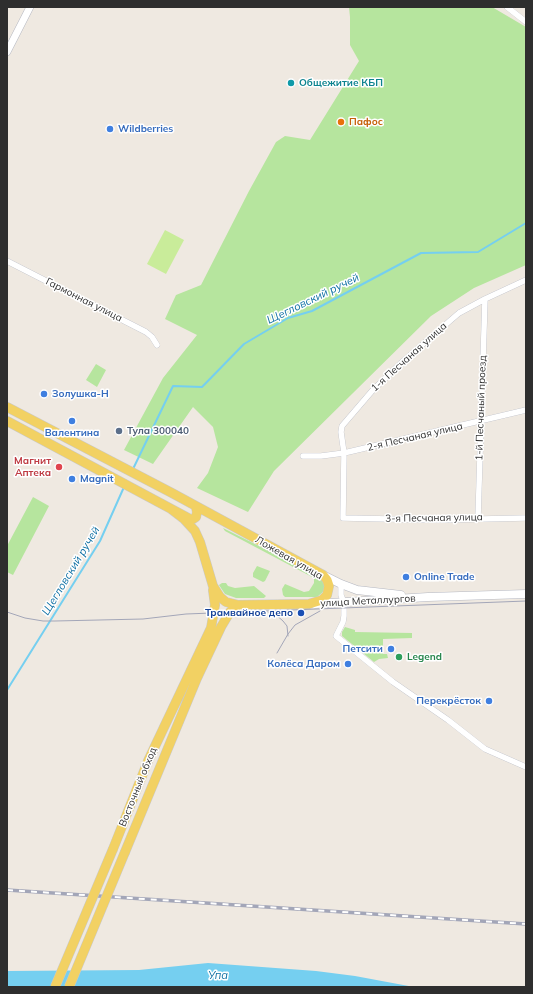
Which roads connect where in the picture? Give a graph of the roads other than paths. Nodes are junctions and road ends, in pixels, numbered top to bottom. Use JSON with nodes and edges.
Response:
{"nodes":[{"id":1,"x":30,"y":7,"type":"edge"},
{"id":2,"x":507,"y":7,"type":"edge"},
{"id":3,"x":526,"y":22,"type":"edge"},
{"id":4,"x":7,"y":52,"type":"edge"},
{"id":5,"x":7,"y":260,"type":"edge"},
{"id":6,"x":526,"y":280,"type":"edge"},
{"id":7,"x":485,"y":299,"type":"junction"},
{"id":8,"x":157,"y":344,"type":"dead end"},
{"id":9,"x":7,"y":407,"type":"edge"},
{"id":10,"x":526,"y":410,"type":"edge"},
{"id":11,"x":7,"y":421,"type":"edge"},
{"id":12,"x":481,"y":421,"type":"junction"},
{"id":13,"x":344,"y":453,"type":"junction"},
{"id":14,"x":303,"y":456,"type":"dead end"},
{"id":15,"x":110,"y":461,"type":"junction"},
{"id":16,"x":102,"y":472,"type":"junction"},
{"id":17,"x":196,"y":507,"type":"junction"},
{"id":18,"x":171,"y":509,"type":"junction"},
{"id":19,"x":343,"y":518,"type":"joint"},
{"id":20,"x":478,"y":518,"type":"junction"},
{"id":21,"x":526,"y":518,"type":"edge"},
{"id":22,"x":323,"y":575,"type":"junction"},
{"id":23,"x":340,"y":584,"type":"junction"},
{"id":24,"x":213,"y":586,"type":"junction"},
{"id":25,"x":526,"y":594,"type":"edge"},
{"id":26,"x":428,"y":597,"type":"junction"},
{"id":27,"x":344,"y":603,"type":"junction"},
{"id":28,"x":309,"y":604,"type":"junction"},
{"id":29,"x":238,"y":605,"type":"junction"},
{"id":30,"x":526,"y":767,"type":"edge"},
{"id":31,"x":55,"y":987,"type":"edge"},
{"id":32,"x":69,"y":987,"type":"edge"}],
"edges":[{"from":1,"to":4,"type":"street"},
{"from":2,"to":3,"type":"street"},
{"from":5,"to":8,"type":"street","name":"Гармонная улица"},
{"from":6,"to":7,"type":"street","name":"1-я Песчаная улица"},
{"from":7,"to":12,"type":"street","name":"1-й Песчаный проезд"},
{"from":7,"to":13,"type":"street","name":"1-я Песчаная улица"},
{"from":9,"to":15,"type":"main road","name":"Ложевая улица"},
{"from":10,"to":12,"type":"street","name":"2-я Песчаная улица"},
{"from":11,"to":16,"type":"main road","name":"Ложевая улица"},
{"from":12,"to":13,"type":"street","name":"2-я Песчаная улица"},
{"from":12,"to":20,"type":"street","name":"1-й Песчаный проезд"},
{"from":13,"to":14,"type":"street","name":"2-я Песчаная улица"},
{"from":13,"to":19,"type":"street","name":"1-я Песчаная улица"},
{"from":15,"to":16,"type":"main road"},
{"from":15,"to":17,"type":"main road","name":"Ложевая улица"},
{"from":16,"to":18,"type":"main road","name":"Ложевая улица"},
{"from":17,"to":18,"type":"main road","name":"Ложевая улица"},
{"from":17,"to":22,"type":"main road","name":"Ложевая улица"},
{"from":18,"to":24,"type":"main road","name":"Ложевая улица"},
{"from":19,"to":20,"type":"street","name":"3-я Песчаная улица"},
{"from":20,"to":21,"type":"street","name":"3-я Песчаная улица"},
{"from":22,"to":23,"type":"main road","name":"улица Металлургов"},
{"from":22,"to":28,"type":"main road","name":"Ложевая улица"},
{"from":23,"to":26,"type":"main road","name":"улица Металлургов"},
{"from":23,"to":27,"type":"street"},
{"from":24,"to":29,"type":"main road","name":"Ложевая улица"},
{"from":24,"to":31,"type":"main road","name":"Восточный обход","bridge":true},
{"from":25,"to":26,"type":"main road","name":"улица Металлургов"},
{"from":26,"to":27,"type":"main road","name":"улица Металлургов"},
{"from":27,"to":28,"type":"main road","name":"улица Металлургов"},
{"from":27,"to":30,"type":"street"},
{"from":28,"to":29,"type":"main road","name":"Ложевая улица"},
{"from":29,"to":32,"type":"main road","name":"Восточный обход","bridge":true}]}
